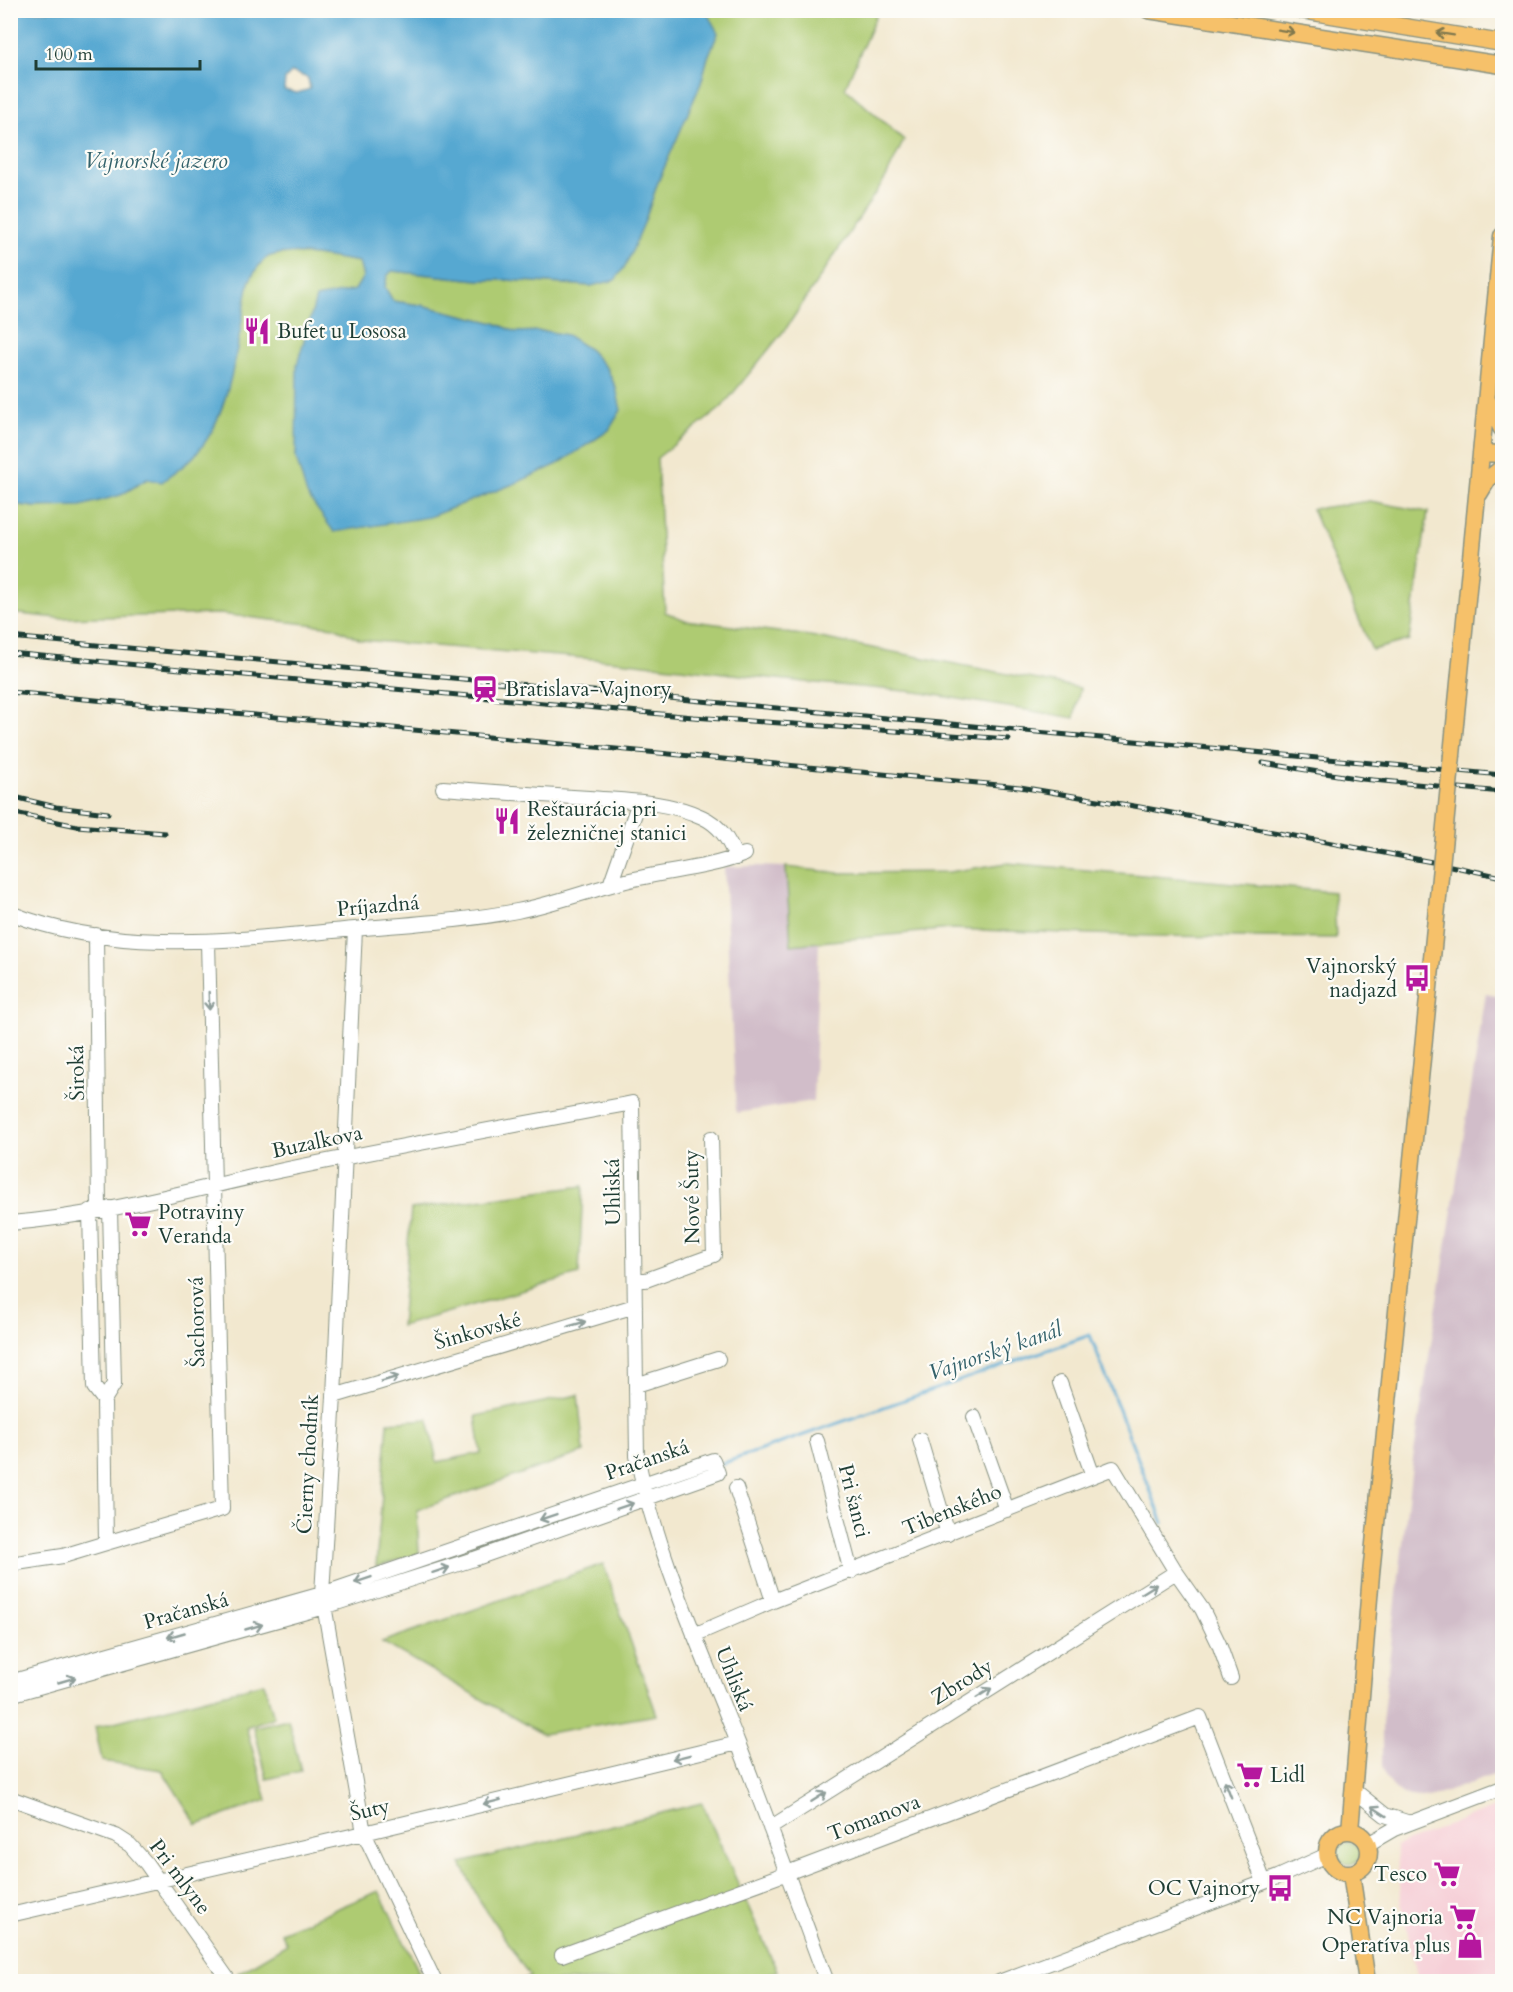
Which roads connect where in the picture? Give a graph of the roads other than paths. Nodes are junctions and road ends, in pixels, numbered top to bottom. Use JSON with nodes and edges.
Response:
{"nodes":[{"id":1,"x":1148,"y":10,"type":"edge"},
{"id":2,"x":1301,"y":10,"type":"edge"},
{"id":3,"x":1503,"y":43,"type":"edge"},
{"id":4,"x":1503,"y":65,"type":"edge"},
{"id":5,"x":1503,"y":236,"type":"edge"},
{"id":6,"x":1487,"y":399,"type":"junction"},
{"id":7,"x":1503,"y":429,"type":"edge"},
{"id":8,"x":1481,"y":453,"type":"junction"},
{"id":9,"x":1503,"y":454,"type":"edge"},
{"id":10,"x":1503,"y":468,"type":"edge"},
{"id":11,"x":1477,"y":497,"type":"junction"},
{"id":12,"x":443,"y":788,"type":"dead end"},
{"id":13,"x":639,"y":802,"type":"junction"},
{"id":14,"x":610,"y":885,"type":"junction"},
{"id":15,"x":10,"y":913,"type":"edge"},
{"id":16,"x":354,"y":929,"type":"junction"},
{"id":17,"x":96,"y":935,"type":"junction"},
{"id":18,"x":208,"y":942,"type":"junction"},
{"id":19,"x":632,"y":1103,"type":"joint"},
{"id":20,"x":711,"y":1138,"type":"dead end"},
{"id":21,"x":344,"y":1157,"type":"junction"},
{"id":22,"x":214,"y":1185,"type":"junction"},
{"id":23,"x":100,"y":1210,"type":"junction"},
{"id":24,"x":10,"y":1224,"type":"edge"},
{"id":25,"x":636,"y":1280,"type":"junction"},
{"id":26,"x":635,"y":1306,"type":"junction"},
{"id":27,"x":718,"y":1359,"type":"dead end"},
{"id":28,"x":1060,"y":1383,"type":"dead end"},
{"id":29,"x":636,"y":1385,"type":"junction"},
{"id":30,"x":334,"y":1396,"type":"junction"},
{"id":31,"x":104,"y":1400,"type":"junction"},
{"id":32,"x":974,"y":1417,"type":"dead end"},
{"id":33,"x":920,"y":1440,"type":"dead end"},
{"id":34,"x":817,"y":1441,"type":"dead end"},
{"id":35,"x":1093,"y":1476,"type":"junction"},
{"id":36,"x":643,"y":1485,"type":"junction"},
{"id":37,"x":736,"y":1488,"type":"dead end"},
{"id":38,"x":646,"y":1499,"type":"junction"},
{"id":39,"x":1007,"y":1510,"type":"junction"},
{"id":40,"x":948,"y":1534,"type":"junction"},
{"id":41,"x":106,"y":1544,"type":"junction"},
{"id":42,"x":10,"y":1564,"type":"edge"},
{"id":43,"x":851,"y":1572,"type":"junction"},
{"id":44,"x":1176,"y":1572,"type":"junction"},
{"id":45,"x":323,"y":1600,"type":"junction"},
{"id":46,"x":773,"y":1601,"type":"junction"},
{"id":47,"x":694,"y":1635,"type":"junction"},
{"id":48,"x":1231,"y":1678,"type":"dead end"},
{"id":49,"x":10,"y":1682,"type":"edge"},
{"id":50,"x":10,"y":1695,"type":"edge"},
{"id":51,"x":738,"y":1743,"type":"junction"},
{"id":52,"x":1503,"y":1788,"type":"edge"},
{"id":53,"x":1354,"y":1790,"type":"junction"},
{"id":54,"x":10,"y":1798,"type":"edge"},
{"id":55,"x":1410,"y":1823,"type":"junction"},
{"id":56,"x":770,"y":1828,"type":"junction"},
{"id":57,"x":1350,"y":1831,"type":"junction"},
{"id":58,"x":364,"y":1833,"type":"junction"},
{"id":59,"x":1368,"y":1844,"type":"junction"},
{"id":60,"x":1328,"y":1855,"type":"junction"},
{"id":61,"x":1351,"y":1873,"type":"junction"},
{"id":62,"x":786,"y":1874,"type":"junction"},
{"id":63,"x":159,"y":1880,"type":"junction"},
{"id":64,"x":1264,"y":1882,"type":"junction"},
{"id":65,"x":10,"y":1915,"type":"edge"},
{"id":66,"x":562,"y":1955,"type":"dead end"},
{"id":67,"x":230,"y":1982,"type":"edge"},
{"id":68,"x":435,"y":1982,"type":"edge"},
{"id":69,"x":827,"y":1982,"type":"edge"},
{"id":70,"x":999,"y":1982,"type":"edge"},
{"id":71,"x":1367,"y":1982,"type":"edge"}],
"edges":[{"from":1,"to":4,"type":"main road","one_way":true},
{"from":3,"to":2,"type":"main road","one_way":true},
{"from":5,"to":6,"type":"main road"},
{"from":6,"to":7,"type":"main road"},
{"from":6,"to":8,"type":"main road"},
{"from":8,"to":9,"type":"main road"},
{"from":8,"to":11,"type":"main road"},
{"from":10,"to":11,"type":"main road"},
{"from":11,"to":53,"type":"main road","bridge":true},
{"from":12,"to":13,"type":"street"},
{"from":13,"to":14,"type":"street"},
{"from":13,"to":14,"type":"street","name":"Príjazdná"},
{"from":14,"to":16,"type":"street","name":"Príjazdná"},
{"from":15,"to":17,"type":"street","name":"Príjazdná"},
{"from":16,"to":18,"type":"street","name":"Príjazdná"},
{"from":16,"to":21,"type":"street","name":"Čierny chodník"},
{"from":17,"to":18,"type":"street","name":"Príjazdná"},
{"from":17,"to":23,"type":"street","name":"Široká"},
{"from":18,"to":22,"type":"street","name":"Šachorová","one_way":true},
{"from":19,"to":21,"type":"street","name":"Buzalkova"},
{"from":19,"to":25,"type":"street","name":"Uhliská"},
{"from":20,"to":25,"type":"street","name":"Nové Šuty"},
{"from":21,"to":22,"type":"street","name":"Buzalkova"},
{"from":21,"to":30,"type":"street","name":"Čierny chodník"},
{"from":22,"to":23,"type":"street","name":"Buzalkova"},
{"from":22,"to":41,"type":"street","name":"Šachorová"},
{"from":23,"to":24,"type":"street","name":"Buzalkova"},
{"from":23,"to":31,"type":"street","name":"Široká"},
{"from":23,"to":31,"type":"street","name":"Široká"},
{"from":25,"to":26,"type":"street","name":"Uhliská"},
{"from":26,"to":29,"type":"street","name":"Uhliská"},
{"from":30,"to":26,"type":"street","name":"Šinkovské","one_way":true},
{"from":27,"to":29,"type":"street"},
{"from":28,"to":35,"type":"street"},
{"from":29,"to":36,"type":"street","name":"Uhliská"},
{"from":30,"to":45,"type":"street","name":"Čierny chodník"},
{"from":31,"to":41,"type":"street","name":"Široká"},
{"from":32,"to":39,"type":"street"},
{"from":33,"to":40,"type":"street"},
{"from":34,"to":43,"type":"street","name":"Pri šanci"},
{"from":35,"to":39,"type":"street","name":"Tibenského"},
{"from":35,"to":44,"type":"street","name":"Tibenského"},
{"from":36,"to":38,"type":"street","name":"Uhliská"},
{"from":36,"to":38,"type":"street","name":"Pračanská"},
{"from":36,"to":45,"type":"street","name":"Pračanská","one_way":true},
{"from":37,"to":46,"type":"street"},
{"from":45,"to":38,"type":"street","name":"Pračanská","one_way":true},
{"from":38,"to":47,"type":"street","name":"Uhliská"},
{"from":39,"to":40,"type":"street","name":"Tibenského"},
{"from":40,"to":43,"type":"street","name":"Tibenského"},
{"from":41,"to":42,"type":"street"},
{"from":43,"to":46,"type":"street","name":"Tibenského"},
{"from":44,"to":48,"type":"street"},
{"from":56,"to":44,"type":"street","name":"Zbrody","one_way":true},
{"from":45,"to":49,"type":"street","name":"Pračanská","one_way":true},
{"from":50,"to":45,"type":"street","name":"Pračanská","one_way":true},
{"from":45,"to":58,"type":"street","name":"Čierny chodník"},
{"from":46,"to":47,"type":"street","name":"Tibenského"},
{"from":47,"to":51,"type":"street","name":"Uhliská"},
{"from":51,"to":56,"type":"street","name":"Uhliská"},
{"from":51,"to":58,"type":"street","name":"Šuty","one_way":true},
{"from":52,"to":55,"type":"street"},
{"from":55,"to":53,"type":"street","one_way":true},
{"from":53,"to":57,"type":"main road"},
{"from":54,"to":63,"type":"street","name":"Pri mlyne"},
{"from":55,"to":59,"type":"street"},
{"from":56,"to":62,"type":"street","name":"Uhliská"},
{"from":57,"to":59,"type":"main road"},
{"from":57,"to":60,"type":"main road"},
{"from":58,"to":63,"type":"street","name":"Šuty"},
{"from":58,"to":68,"type":"street","name":"Čierny chodník"},
{"from":59,"to":61,"type":"main road"},
{"from":60,"to":61,"type":"main road"},
{"from":60,"to":64,"type":"street"},
{"from":61,"to":71,"type":"main road"},
{"from":64,"to":62,"type":"street","name":"Tomanova","one_way":true},
{"from":62,"to":66,"type":"street","name":"Tomanova"},
{"from":62,"to":69,"type":"street","name":"Uhliská"},
{"from":63,"to":65,"type":"street","name":"Šuty"},
{"from":63,"to":67,"type":"street","name":"Pri mlyne"},
{"from":64,"to":70,"type":"street"}]}
